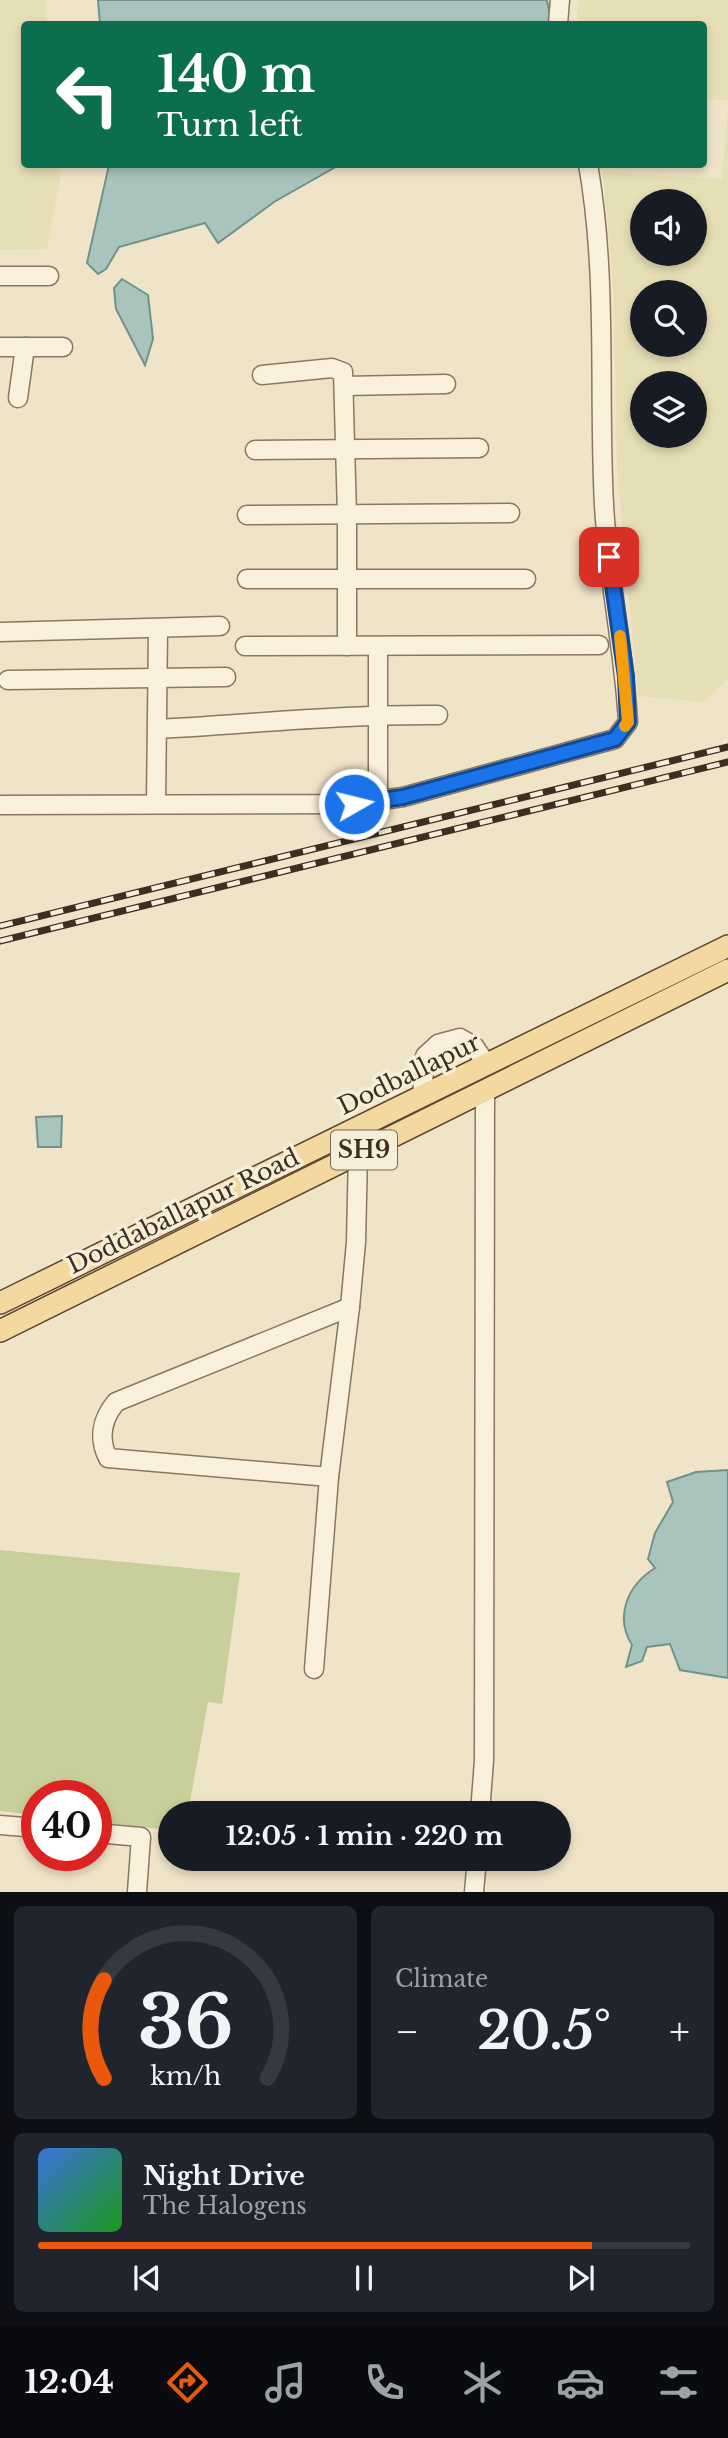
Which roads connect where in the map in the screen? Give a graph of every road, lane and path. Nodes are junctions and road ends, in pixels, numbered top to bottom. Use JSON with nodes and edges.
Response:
{"nodes":[{"id":1,"x":560,"y":0,"type":"edge"},
{"id":2,"x":558,"y":21,"type":"edge"},
{"id":3,"x":589,"y":168,"type":"edge"},
{"id":4,"x":0,"y":276,"type":"edge"},
{"id":5,"x":49,"y":276,"type":"dead end"},
{"id":6,"x":0,"y":347,"type":"edge"},
{"id":7,"x":25,"y":347,"type":"junction"},
{"id":8,"x":63,"y":347,"type":"dead end"},
{"id":9,"x":261,"y":375,"type":"dead end"},
{"id":10,"x":446,"y":384,"type":"dead end"},
{"id":11,"x":344,"y":386,"type":"junction"},
{"id":12,"x":18,"y":398,"type":"dead end"},
{"id":13,"x":479,"y":448,"type":"dead end"},
{"id":14,"x":346,"y":449,"type":"junction"},
{"id":15,"x":255,"y":450,"type":"dead end"},
{"id":16,"x":509,"y":513,"type":"dead end"},
{"id":17,"x":247,"y":515,"type":"dead end"},
{"id":18,"x":347,"y":515,"type":"junction"},
{"id":19,"x":247,"y":579,"type":"dead end"},
{"id":20,"x":526,"y":579,"type":"dead end"},
{"id":21,"x":348,"y":581,"type":"junction"},
{"id":22,"x":220,"y":626,"type":"dead end"},
{"id":23,"x":158,"y":629,"type":"junction"},
{"id":24,"x":0,"y":632,"type":"edge"},
{"id":25,"x":598,"y":645,"type":"dead end"},
{"id":26,"x":245,"y":646,"type":"dead end"},
{"id":27,"x":347,"y":646,"type":"junction"},
{"id":28,"x":378,"y":647,"type":"junction"},
{"id":29,"x":158,"y":677,"type":"junction"},
{"id":30,"x":226,"y":677,"type":"dead end"},
{"id":31,"x":8,"y":680,"type":"dead end"},
{"id":32,"x":378,"y":715,"type":"junction"},
{"id":33,"x":438,"y":715,"type":"dead end"},
{"id":34,"x":158,"y":729,"type":"junction"},
{"id":35,"x":378,"y":800,"type":"junction"},
{"id":36,"x":156,"y":804,"type":"junction"},
{"id":37,"x":0,"y":805,"type":"edge"},
{"id":38,"x":728,"y":946,"type":"edge"},
{"id":39,"x":728,"y":970,"type":"edge"},
{"id":40,"x":487,"y":1065,"type":"junction"},
{"id":41,"x":485,"y":1090,"type":"junction"},
{"id":42,"x":422,"y":1097,"type":"junction"},
{"id":43,"x":358,"y":1153,"type":"junction"},
{"id":44,"x":0,"y":1303,"type":"edge"},
{"id":45,"x":350,"y":1307,"type":"junction"},
{"id":46,"x":0,"y":1331,"type":"edge"},
{"id":47,"x":329,"y":1477,"type":"junction"},
{"id":48,"x":314,"y":1669,"type":"dead end"},
{"id":49,"x":481,"y":1801,"type":"edge"},
{"id":50,"x":0,"y":1825,"type":"edge"},
{"id":51,"x":21,"y":1827,"type":"edge"},
{"id":52,"x":112,"y":1834,"type":"edge"},
{"id":53,"x":476,"y":1871,"type":"edge"},
{"id":54,"x":136,"y":1892,"type":"edge"},
{"id":55,"x":474,"y":1892,"type":"edge"}],
"edges":[{"from":1,"to":2,"type":"street"},
{"from":3,"to":35,"type":"street"},
{"from":4,"to":5,"type":"street"},
{"from":6,"to":7,"type":"street"},
{"from":7,"to":8,"type":"street"},
{"from":7,"to":12,"type":"street"},
{"from":9,"to":11,"type":"street"},
{"from":10,"to":11,"type":"street"},
{"from":11,"to":14,"type":"street"},
{"from":13,"to":14,"type":"street"},
{"from":14,"to":15,"type":"street"},
{"from":14,"to":18,"type":"street"},
{"from":16,"to":18,"type":"street"},
{"from":17,"to":18,"type":"street"},
{"from":18,"to":21,"type":"street"},
{"from":19,"to":21,"type":"street"},
{"from":20,"to":21,"type":"street"},
{"from":21,"to":27,"type":"street"},
{"from":22,"to":23,"type":"street"},
{"from":23,"to":24,"type":"street"},
{"from":23,"to":29,"type":"street"},
{"from":25,"to":28,"type":"street"},
{"from":26,"to":27,"type":"street"},
{"from":27,"to":28,"type":"street"},
{"from":28,"to":32,"type":"street"},
{"from":29,"to":30,"type":"street"},
{"from":29,"to":31,"type":"street"},
{"from":29,"to":34,"type":"street"},
{"from":32,"to":33,"type":"street"},
{"from":32,"to":34,"type":"street"},
{"from":32,"to":35,"type":"street"},
{"from":34,"to":36,"type":"street"},
{"from":35,"to":36,"type":"street"},
{"from":36,"to":37,"type":"street"},
{"from":38,"to":40,"type":"main road","name":"Dodballapur","number":"SH9"},
{"from":39,"to":41,"type":"main road","name":"Doddaballapur Road","number":"SH9"},
{"from":40,"to":42,"type":"main road","name":"Dodballapur","number":"SH9"},
{"from":40,"to":42,"type":"street"},
{"from":41,"to":43,"type":"main road","name":"Doddaballapur Road","number":"SH9"},
{"from":41,"to":49,"type":"street"},
{"from":42,"to":44,"type":"main road","name":"Dodballapur","number":"SH9"},
{"from":43,"to":45,"type":"street"},
{"from":43,"to":46,"type":"main road","name":"Doddaballapur Road","number":"SH9"},
{"from":45,"to":47,"type":"street"},
{"from":45,"to":47,"type":"street"},
{"from":47,"to":48,"type":"street"},
{"from":50,"to":51,"type":"street"},
{"from":52,"to":54,"type":"street"},
{"from":53,"to":55,"type":"street"}]}
